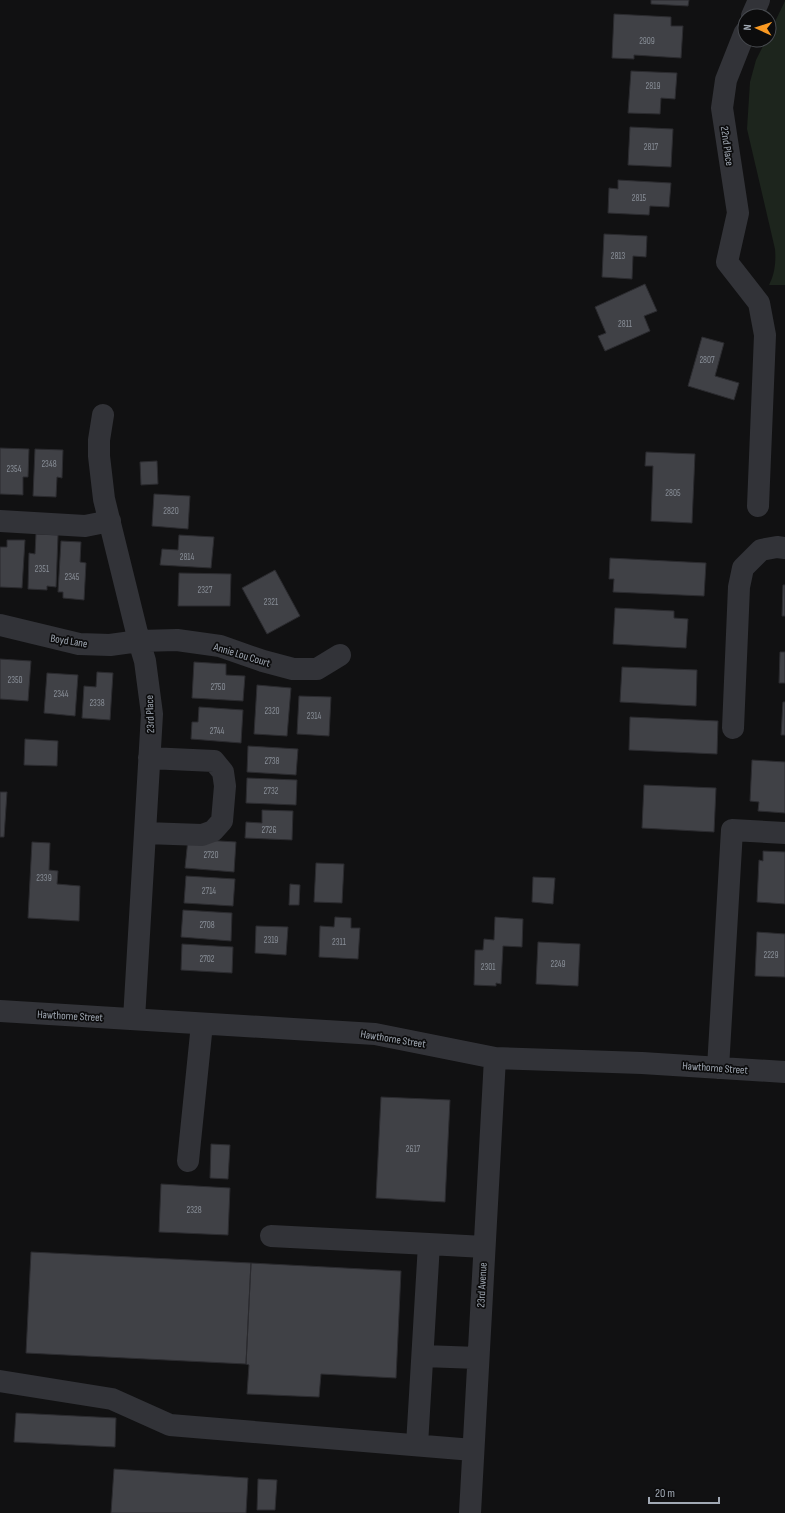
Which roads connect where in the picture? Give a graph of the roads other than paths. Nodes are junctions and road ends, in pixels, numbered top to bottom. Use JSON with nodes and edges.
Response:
{"nodes":[{"id":1,"x":739,"y":48,"type":"edge"},
{"id":2,"x":103,"y":415,"type":"dead end"},
{"id":3,"x":758,"y":506,"type":"dead end"},
{"id":4,"x":0,"y":521,"type":"edge"},
{"id":5,"x":110,"y":521,"type":"junction"},
{"id":6,"x":785,"y":548,"type":"edge"},
{"id":7,"x":0,"y":625,"type":"edge"},
{"id":8,"x":139,"y":641,"type":"junction"},
{"id":9,"x":340,"y":655,"type":"dead end"},
{"id":10,"x":733,"y":728,"type":"dead end"},
{"id":11,"x":149,"y":758,"type":"junction"},
{"id":12,"x":145,"y":833,"type":"junction"},
{"id":13,"x":785,"y":833,"type":"edge"},
{"id":14,"x":0,"y":1011,"type":"edge"},
{"id":15,"x":134,"y":1019,"type":"junction"},
{"id":16,"x":202,"y":1024,"type":"junction"},
{"id":17,"x":495,"y":1058,"type":"junction"},
{"id":18,"x":718,"y":1068,"type":"junction"},
{"id":19,"x":785,"y":1072,"type":"edge"},
{"id":20,"x":188,"y":1161,"type":"dead end"},
{"id":21,"x":271,"y":1236,"type":"dead end"},
{"id":22,"x":430,"y":1244,"type":"junction"},
{"id":23,"x":484,"y":1247,"type":"junction"},
{"id":24,"x":423,"y":1356,"type":"junction"},
{"id":25,"x":478,"y":1358,"type":"junction"},
{"id":26,"x":0,"y":1381,"type":"edge"},
{"id":27,"x":417,"y":1445,"type":"junction"},
{"id":28,"x":474,"y":1450,"type":"junction"},
{"id":29,"x":470,"y":1513,"type":"edge"}],
"edges":[{"from":1,"to":3,"type":"street","name":"22nd Place"},
{"from":2,"to":5,"type":"street","name":"23rd Place"},
{"from":4,"to":5,"type":"street"},
{"from":5,"to":8,"type":"street","name":"23rd Place"},
{"from":6,"to":10,"type":"street"},
{"from":7,"to":8,"type":"street","name":"Boyd Lane"},
{"from":8,"to":9,"type":"street","name":"Annie Lou Court"},
{"from":8,"to":11,"type":"street","name":"23rd Place"},
{"from":11,"to":12,"type":"street","name":"23rd Place"},
{"from":11,"to":12,"type":"street"},
{"from":12,"to":15,"type":"street","name":"23rd Place"},
{"from":13,"to":18,"type":"street"},
{"from":14,"to":15,"type":"street","name":"Hawthorne Street"},
{"from":15,"to":16,"type":"street","name":"Hawthorne Street"},
{"from":16,"to":17,"type":"street","name":"Hawthorne Street"},
{"from":16,"to":20,"type":"street"},
{"from":17,"to":18,"type":"street","name":"Hawthorne Street"},
{"from":17,"to":23,"type":"street","name":"23rd Avenue"},
{"from":18,"to":19,"type":"street","name":"Hawthorne Street"},
{"from":21,"to":22,"type":"street"},
{"from":22,"to":23,"type":"street"},
{"from":22,"to":24,"type":"street"},
{"from":23,"to":25,"type":"street","name":"23rd Avenue"},
{"from":24,"to":25,"type":"street"},
{"from":24,"to":27,"type":"street"},
{"from":25,"to":28,"type":"street","name":"23rd Avenue"},
{"from":26,"to":27,"type":"street"},
{"from":27,"to":28,"type":"street"},
{"from":28,"to":29,"type":"street","name":"23rd Avenue"}]}
